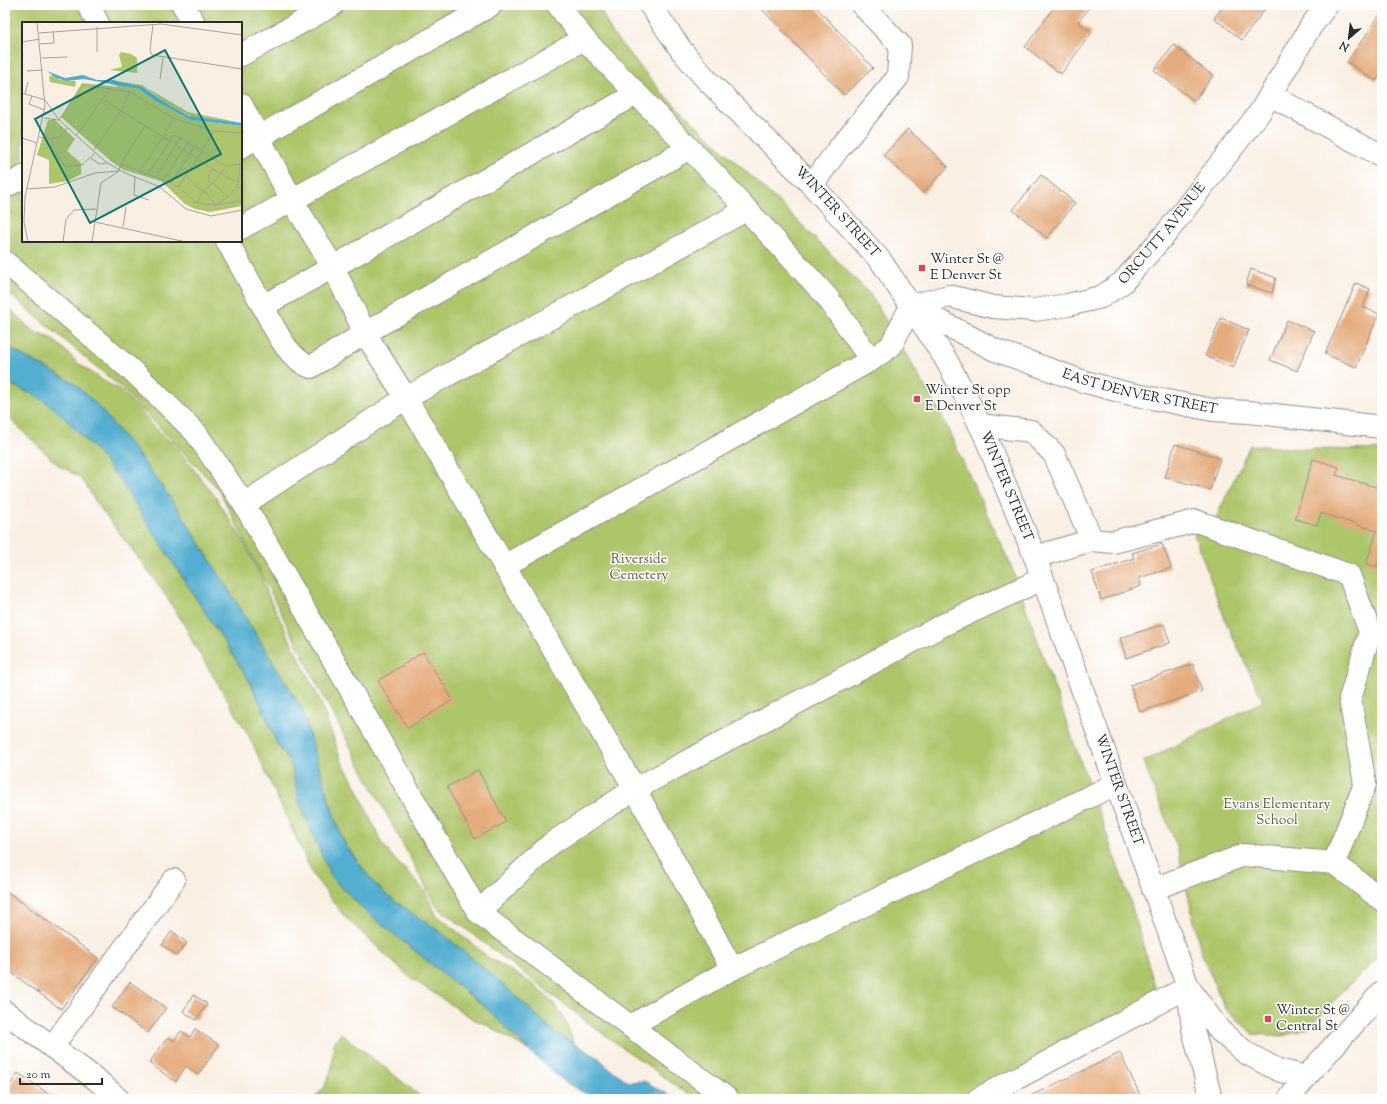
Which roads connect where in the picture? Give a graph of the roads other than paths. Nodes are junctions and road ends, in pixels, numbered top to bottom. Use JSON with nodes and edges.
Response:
{"nodes":[{"id":1,"x":88,"y":5,"type":"edge"},
{"id":2,"x":183,"y":5,"type":"edge"},
{"id":3,"x":333,"y":5,"type":"edge"},
{"id":4,"x":491,"y":5,"type":"edge"},
{"id":5,"x":558,"y":5,"type":"edge"},
{"id":6,"x":650,"y":5,"type":"edge"},
{"id":7,"x":862,"y":5,"type":"edge"},
{"id":8,"x":1327,"y":5,"type":"edge"},
{"id":9,"x":97,"y":22,"type":"edge"},
{"id":10,"x":193,"y":22,"type":"edge"},
{"id":11,"x":584,"y":39,"type":"junction"},
{"id":12,"x":242,"y":54,"type":"edge"},
{"id":13,"x":636,"y":94,"type":"junction"},
{"id":14,"x":1270,"y":95,"type":"junction"},
{"id":15,"x":242,"y":108,"type":"edge"},
{"id":16,"x":250,"y":141,"type":"edge"},
{"id":17,"x":688,"y":149,"type":"junction"},
{"id":18,"x":1382,"y":156,"type":"edge"},
{"id":19,"x":22,"y":178,"type":"edge"},
{"id":20,"x":812,"y":185,"type":"junction"},
{"id":21,"x":5,"y":187,"type":"edge"},
{"id":22,"x":292,"y":200,"type":"junction"},
{"id":23,"x":746,"y":210,"type":"junction"},
{"id":24,"x":242,"y":227,"type":"edge"},
{"id":25,"x":228,"y":242,"type":"edge"},
{"id":26,"x":5,"y":262,"type":"edge"},
{"id":27,"x":333,"y":267,"type":"junction"},
{"id":28,"x":263,"y":306,"type":"junction"},
{"id":29,"x":911,"y":306,"type":"junction"},
{"id":30,"x":365,"y":333,"type":"junction"},
{"id":31,"x":871,"y":360,"type":"junction"},
{"id":32,"x":406,"y":398,"type":"junction"},
{"id":33,"x":980,"y":424,"type":"junction"},
{"id":34,"x":1382,"y":427,"type":"edge"},
{"id":35,"x":244,"y":504,"type":"junction"},
{"id":36,"x":1092,"y":540,"type":"junction"},
{"id":37,"x":1034,"y":558,"type":"junction"},
{"id":38,"x":504,"y":566,"type":"junction"},
{"id":39,"x":1042,"y":579,"type":"junction"},
{"id":40,"x":1116,"y":784,"type":"junction"},
{"id":41,"x":635,"y":789,"type":"junction"},
{"id":42,"x":1334,"y":863,"type":"junction"},
{"id":43,"x":174,"y":880,"type":"dead end"},
{"id":44,"x":1153,"y":889,"type":"junction"},
{"id":45,"x":1382,"y":900,"type":"edge"},
{"id":46,"x":478,"y":912,"type":"junction"},
{"id":47,"x":732,"y":969,"type":"junction"},
{"id":48,"x":1188,"y":987,"type":"junction"},
{"id":49,"x":1382,"y":992,"type":"edge"},
{"id":50,"x":5,"y":1012,"type":"edge"},
{"id":51,"x":630,"y":1026,"type":"junction"},
{"id":52,"x":52,"y":1047,"type":"junction"},
{"id":53,"x":1306,"y":1077,"type":"junction"},
{"id":54,"x":118,"y":1099,"type":"edge"},
{"id":55,"x":728,"y":1099,"type":"edge"},
{"id":56,"x":978,"y":1099,"type":"edge"},
{"id":57,"x":1211,"y":1099,"type":"edge"},
{"id":58,"x":1290,"y":1099,"type":"edge"}],
"edges":[{"from":1,"to":9,"type":"main road"},
{"from":2,"to":10,"type":"main road"},
{"from":3,"to":12,"type":"main road"},
{"from":4,"to":16,"type":"main road"},
{"from":5,"to":11,"type":"main road"},
{"from":6,"to":20,"type":"main road","name":"WINTER STREET"},
{"from":7,"to":20,"type":"main road"},
{"from":8,"to":14,"type":"main road","name":"ORCUTT AVENUE"},
{"from":11,"to":13,"type":"main road"},
{"from":11,"to":22,"type":"main road"},
{"from":13,"to":17,"type":"main road"},
{"from":13,"to":27,"type":"main road"},
{"from":14,"to":18,"type":"main road"},
{"from":14,"to":29,"type":"main road","name":"ORCUTT AVENUE"},
{"from":15,"to":16,"type":"main road"},
{"from":16,"to":22,"type":"main road"},
{"from":17,"to":23,"type":"main road"},
{"from":17,"to":30,"type":"main road"},
{"from":19,"to":21,"type":"main road"},
{"from":20,"to":29,"type":"main road","name":"WINTER STREET"},
{"from":22,"to":24,"type":"main road"},
{"from":22,"to":27,"type":"main road"},
{"from":23,"to":31,"type":"main road"},
{"from":23,"to":32,"type":"main road"},
{"from":25,"to":28,"type":"main road"},
{"from":26,"to":35,"type":"main road"},
{"from":27,"to":28,"type":"main road"},
{"from":27,"to":30,"type":"main road"},
{"from":28,"to":30,"type":"main road"},
{"from":29,"to":31,"type":"main road"},
{"from":29,"to":33,"type":"main road","name":"WINTER STREET"},
{"from":29,"to":34,"type":"main road","name":"EAST DENVER STREET"},
{"from":30,"to":32,"type":"main road"},
{"from":31,"to":38,"type":"main road"},
{"from":32,"to":35,"type":"main road"},
{"from":32,"to":38,"type":"main road"},
{"from":33,"to":36,"type":"main road"},
{"from":33,"to":37,"type":"main road","name":"WINTER STREET"},
{"from":35,"to":46,"type":"main road"},
{"from":36,"to":37,"type":"main road"},
{"from":36,"to":42,"type":"main road"},
{"from":37,"to":39,"type":"main road","name":"WINTER STREET"},
{"from":38,"to":41,"type":"main road"},
{"from":39,"to":40,"type":"main road","name":"WINTER STREET"},
{"from":39,"to":41,"type":"main road"},
{"from":40,"to":44,"type":"main road","name":"WINTER STREET"},
{"from":40,"to":47,"type":"main road"},
{"from":41,"to":46,"type":"main road"},
{"from":41,"to":47,"type":"main road"},
{"from":42,"to":44,"type":"main road"},
{"from":42,"to":45,"type":"main road"},
{"from":43,"to":52,"type":"main road"},
{"from":44,"to":48,"type":"main road","name":"WINTER STREET"},
{"from":46,"to":51,"type":"main road"},
{"from":47,"to":51,"type":"main road"},
{"from":48,"to":53,"type":"main road","name":"WINTER STREET"},
{"from":48,"to":56,"type":"main road"},
{"from":48,"to":57,"type":"main road","name":"WINTER STREET"},
{"from":49,"to":53,"type":"main road"},
{"from":50,"to":52,"type":"main road"},
{"from":51,"to":55,"type":"main road"},
{"from":52,"to":54,"type":"main road"},
{"from":53,"to":58,"type":"main road"}]}
